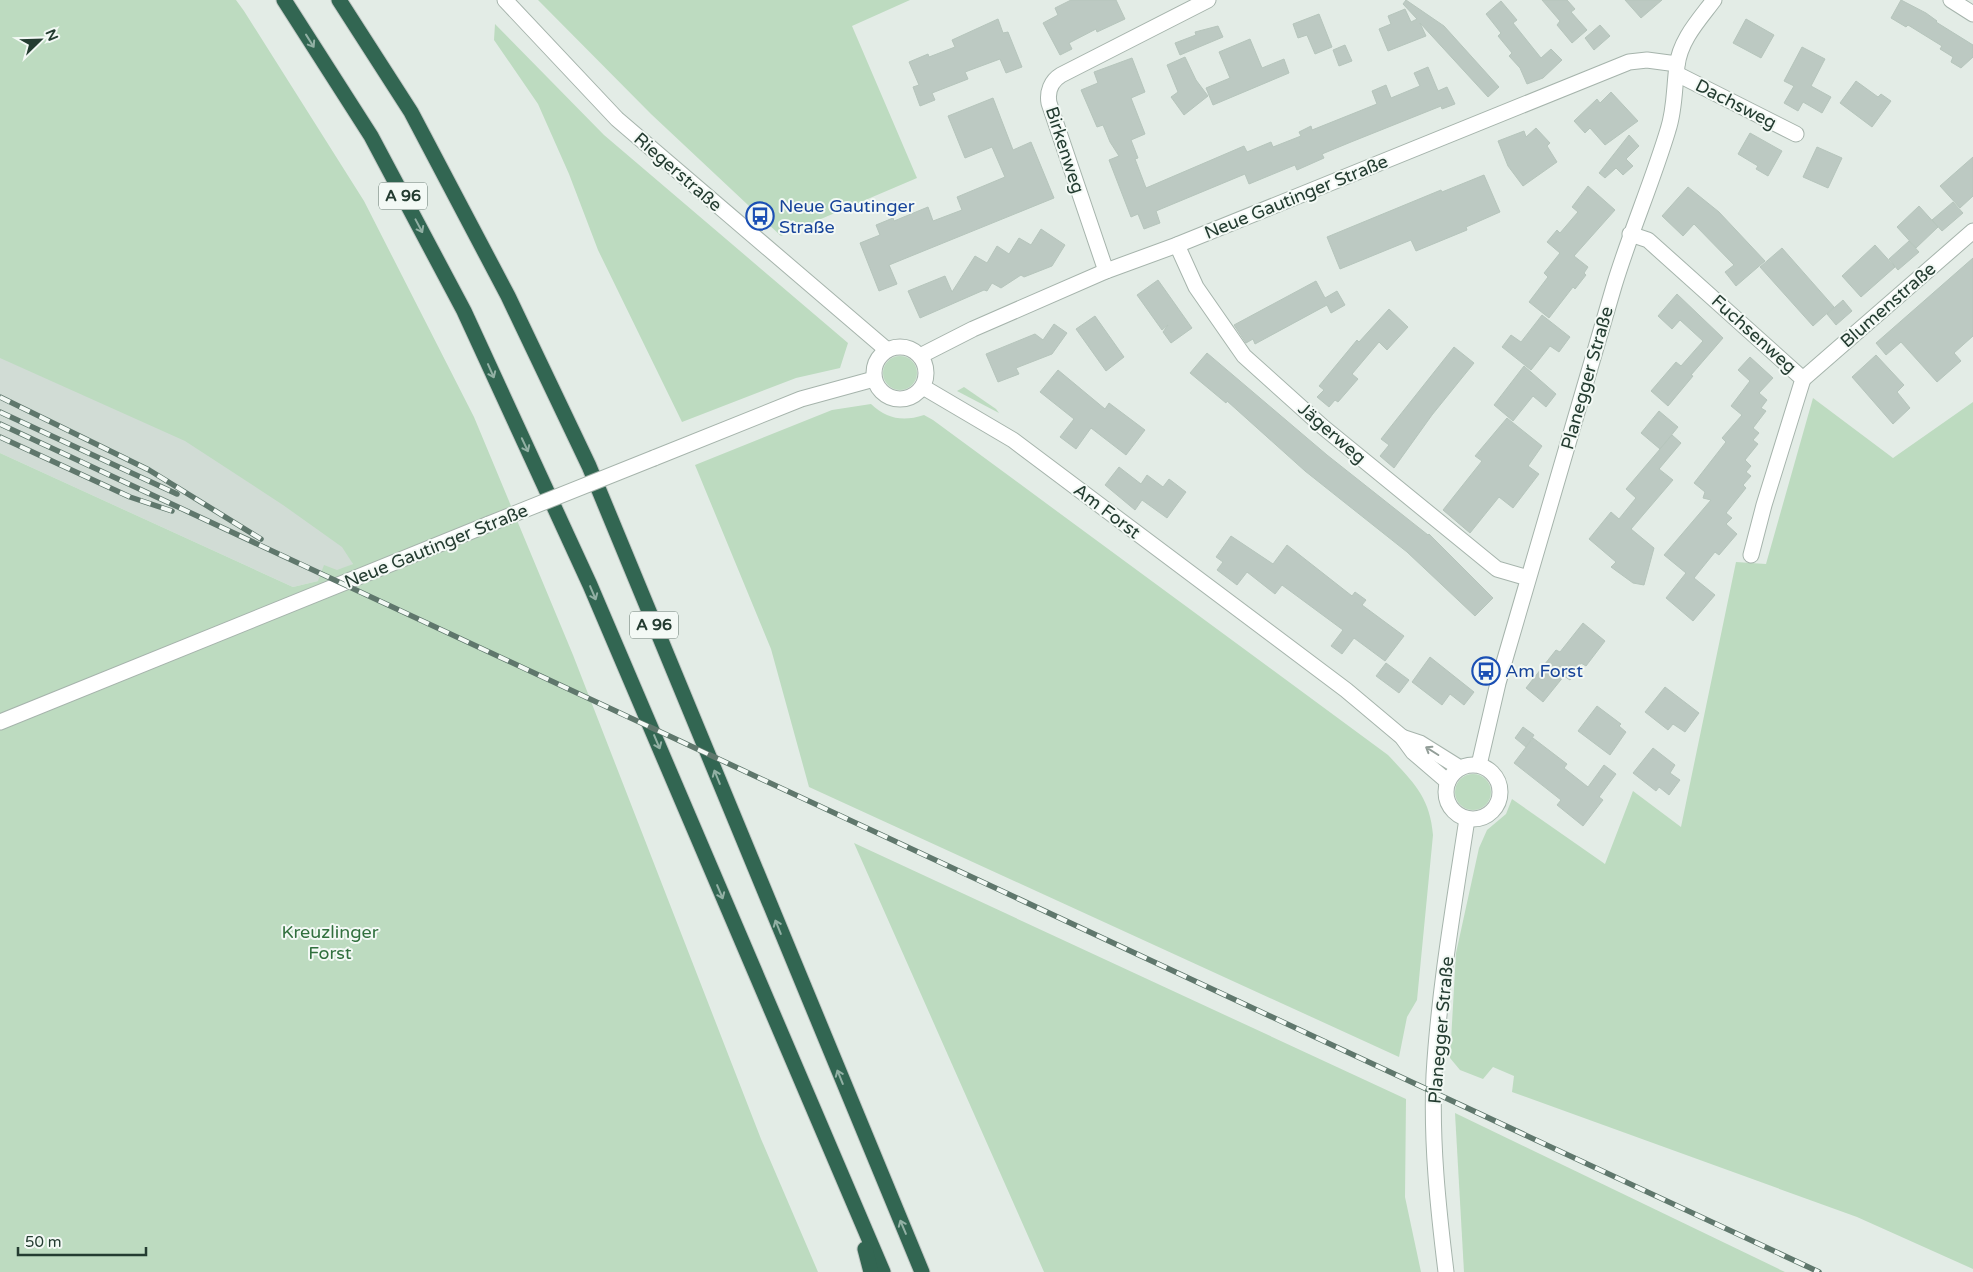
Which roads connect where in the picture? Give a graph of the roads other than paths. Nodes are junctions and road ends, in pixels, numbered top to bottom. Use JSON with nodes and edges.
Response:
{"nodes":[{"id":1,"x":284,"y":0,"type":"edge"},
{"id":2,"x":339,"y":0,"type":"edge"},
{"id":3,"x":505,"y":0,"type":"edge"},
{"id":4,"x":1208,"y":0,"type":"edge"},
{"id":5,"x":1714,"y":0,"type":"edge"},
{"id":6,"x":1951,"y":0,"type":"edge"},
{"id":7,"x":1973,"y":14,"type":"edge"},
{"id":8,"x":1677,"y":69,"type":"junction"},
{"id":9,"x":1796,"y":134,"type":"dead end"},
{"id":10,"x":1973,"y":231,"type":"edge"},
{"id":11,"x":1630,"y":234,"type":"junction"},
{"id":12,"x":1177,"y":245,"type":"junction"},
{"id":13,"x":1106,"y":272,"type":"junction"},
{"id":14,"x":887,"y":350,"type":"junction"},
{"id":15,"x":920,"y":356,"type":"junction"},
{"id":16,"x":874,"y":379,"type":"junction"},
{"id":17,"x":1803,"y":379,"type":"junction"},
{"id":18,"x":923,"y":386,"type":"junction"},
{"id":19,"x":1751,"y":555,"type":"dead end"},
{"id":20,"x":1528,"y":578,"type":"junction"},
{"id":21,"x":0,"y":722,"type":"edge"},
{"id":22,"x":1402,"y":738,"type":"junction"},
{"id":23,"x":1479,"y":765,"type":"junction"},
{"id":24,"x":1460,"y":768,"type":"junction"},
{"id":25,"x":1448,"y":782,"type":"junction"},
{"id":26,"x":1468,"y":819,"type":"junction"},
{"id":27,"x":854,"y":1204,"type":"junction"},
{"id":28,"x":871,"y":1272,"type":"edge"},
{"id":29,"x":883,"y":1272,"type":"edge"},
{"id":30,"x":922,"y":1272,"type":"edge"},
{"id":31,"x":1446,"y":1272,"type":"edge"}],
"edges":[{"from":1,"to":27,"type":"highway","number":"A 96","one_way":true},
{"from":30,"to":2,"type":"highway","number":"A 96","one_way":true},
{"from":3,"to":14,"type":"street","name":"Riegerstraße"},
{"from":4,"to":13,"type":"street","name":"Birkenweg"},
{"from":5,"to":8,"type":"street","name":"Planegger Straße"},
{"from":6,"to":7,"type":"street"},
{"from":8,"to":9,"type":"street","name":"Dachsweg"},
{"from":8,"to":11,"type":"street","name":"Planegger Straße"},
{"from":8,"to":12,"type":"street","name":"Neue Gautinger Straße"},
{"from":10,"to":17,"type":"street","name":"Blumenstraße"},
{"from":11,"to":17,"type":"street","name":"Fuchsenweg"},
{"from":11,"to":20,"type":"street","name":"Planegger Straße"},
{"from":12,"to":13,"type":"street","name":"Neue Gautinger Straße"},
{"from":12,"to":20,"type":"street","name":"Jägerweg"},
{"from":13,"to":15,"type":"street","name":"Neue Gautinger Straße"},
{"from":14,"to":15,"type":"street"},
{"from":14,"to":16,"type":"street"},
{"from":15,"to":18,"type":"street"},
{"from":16,"to":18,"type":"street"},
{"from":16,"to":21,"type":"street","name":"Neue Gautinger Straße","bridge":true},
{"from":17,"to":19,"type":"street","name":"Fuchsenweg"},
{"from":18,"to":22,"type":"street","name":"Am Forst"},
{"from":20,"to":23,"type":"street","name":"Planegger Straße"},
{"from":24,"to":22,"type":"street","name":"Am Forst","one_way":true},
{"from":22,"to":25,"type":"street","name":"Am Forst"},
{"from":23,"to":24,"type":"street"},
{"from":23,"to":26,"type":"street"},
{"from":24,"to":25,"type":"street"},
{"from":25,"to":26,"type":"street"},
{"from":26,"to":31,"type":"street","name":"Planegger Straße"},
{"from":27,"to":28,"type":"highway"},
{"from":27,"to":29,"type":"highway","number":"A 96"}]}
